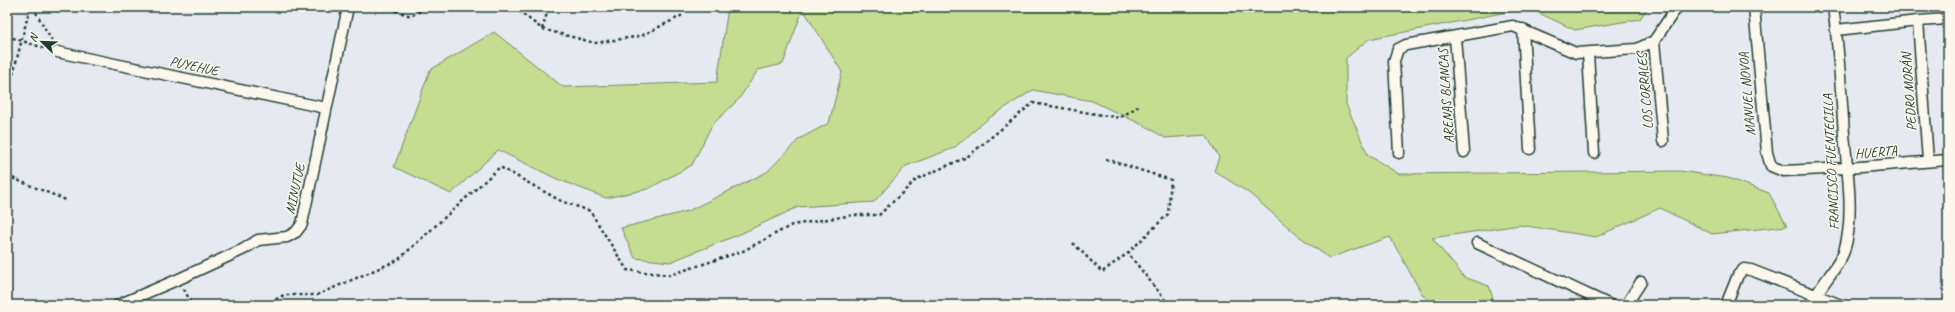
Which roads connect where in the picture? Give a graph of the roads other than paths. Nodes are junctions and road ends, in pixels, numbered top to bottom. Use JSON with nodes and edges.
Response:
{"nodes":[{"id":1,"x":348,"y":7,"type":"edge"},
{"id":2,"x":1677,"y":7,"type":"edge"},
{"id":3,"x":1754,"y":7,"type":"edge"},
{"id":4,"x":1833,"y":7,"type":"edge"},
{"id":5,"x":1948,"y":19,"type":"edge"},
{"id":6,"x":1918,"y":21,"type":"junction"},
{"id":7,"x":1523,"y":29,"type":"junction"},
{"id":8,"x":1836,"y":30,"type":"junction"},
{"id":9,"x":1455,"y":37,"type":"junction"},
{"id":10,"x":1654,"y":41,"type":"junction"},
{"id":11,"x":57,"y":52,"type":"road end"},
{"id":12,"x":1588,"y":54,"type":"junction"},
{"id":13,"x":326,"y":108,"type":"junction"},
{"id":14,"x":1663,"y":141,"type":"dead end"},
{"id":15,"x":1530,"y":149,"type":"dead end"},
{"id":16,"x":1464,"y":152,"type":"dead end"},
{"id":17,"x":1399,"y":153,"type":"dead end"},
{"id":18,"x":1594,"y":153,"type":"dead end"},
{"id":19,"x":1948,"y":160,"type":"edge"},
{"id":20,"x":1928,"y":161,"type":"junction"},
{"id":21,"x":1847,"y":168,"type":"junction"},
{"id":22,"x":1783,"y":171,"type":"joint"},
{"id":23,"x":1477,"y":243,"type":"dead end"},
{"id":24,"x":1641,"y":282,"type":"dead end"},
{"id":25,"x":1816,"y":295,"type":"junction"},
{"id":26,"x":1590,"y":301,"type":"edge"},
{"id":27,"x":118,"y":305,"type":"edge"},
{"id":28,"x":1610,"y":305,"type":"edge"},
{"id":29,"x":1626,"y":305,"type":"edge"},
{"id":30,"x":1726,"y":305,"type":"edge"},
{"id":31,"x":1811,"y":305,"type":"edge"},
{"id":32,"x":1841,"y":305,"type":"edge"}],
"edges":[{"from":1,"to":13,"type":"street","name":"MINUTUE"},
{"from":2,"to":10,"type":"street"},
{"from":3,"to":22,"type":"street","name":"MANUEL NOVOA"},
{"from":4,"to":8,"type":"street","name":"FRANCISCO FUENTECILLA"},
{"from":5,"to":6,"type":"street"},
{"from":6,"to":8,"type":"street"},
{"from":6,"to":20,"type":"street","name":"PEDRO MORÁN"},
{"from":7,"to":9,"type":"street","name":"LOS CORRALES"},
{"from":7,"to":12,"type":"street","name":"LOS CORRALES"},
{"from":7,"to":15,"type":"street"},
{"from":8,"to":21,"type":"street","name":"FRANCISCO FUENTECILLA"},
{"from":9,"to":16,"type":"street","name":"ARENAS BLANCAS"},
{"from":9,"to":17,"type":"street","name":"LOS CORRALES"},
{"from":10,"to":12,"type":"street","name":"LOS CORRALES"},
{"from":10,"to":14,"type":"street","name":"LOS CORRALES"},
{"from":11,"to":13,"type":"street","name":"PUYEHUE"},
{"from":12,"to":18,"type":"street"},
{"from":13,"to":27,"type":"street","name":"MINUTUE"},
{"from":19,"to":20,"type":"street","name":"HUERTA"},
{"from":20,"to":21,"type":"street","name":"HUERTA"},
{"from":21,"to":22,"type":"street","name":"HUERTA"},
{"from":21,"to":25,"type":"street","name":"FRANCISCO FUENTECILLA"},
{"from":23,"to":26,"type":"street"},
{"from":24,"to":29,"type":"street"},
{"from":25,"to":30,"type":"street"},
{"from":25,"to":31,"type":"street","name":"FRANCISCO FUENTECILLA"},
{"from":25,"to":32,"type":"street"},
{"from":26,"to":28,"type":"street"}]}
